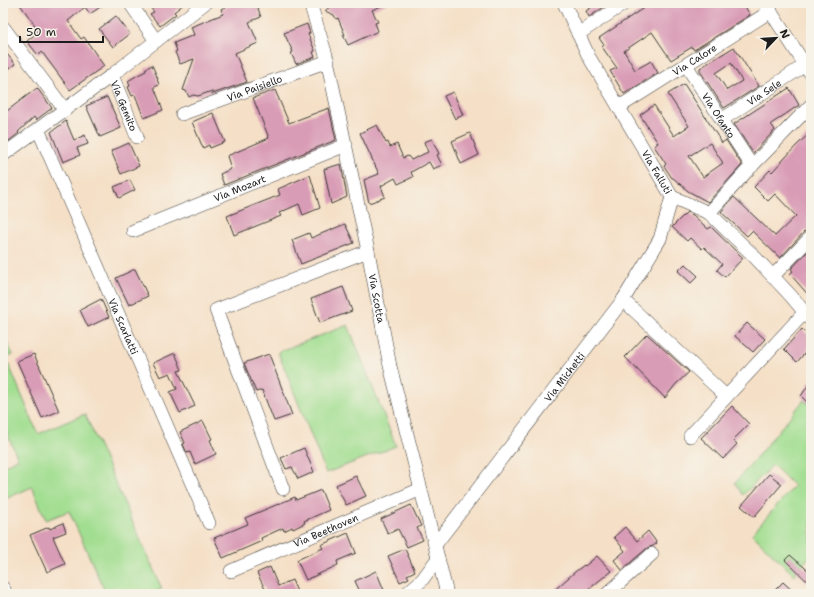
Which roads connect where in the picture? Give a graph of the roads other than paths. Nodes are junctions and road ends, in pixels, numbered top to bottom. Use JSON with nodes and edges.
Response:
{"nodes":[{"id":1,"x":130,"y":3,"type":"edge"},
{"id":2,"x":205,"y":3,"type":"edge"},
{"id":3,"x":310,"y":3,"type":"edge"},
{"id":4,"x":564,"y":3,"type":"edge"},
{"id":5,"x":625,"y":3,"type":"edge"},
{"id":6,"x":768,"y":7,"type":"edge"},
{"id":7,"x":3,"y":26,"type":"edge"},
{"id":8,"x":578,"y":34,"type":"junction"},
{"id":9,"x":156,"y":41,"type":"junction"},
{"id":10,"x":328,"y":61,"type":"junction"},
{"id":11,"x":686,"y":65,"type":"junction"},
{"id":12,"x":808,"y":69,"type":"edge"},
{"id":13,"x":112,"y":75,"type":"junction"},
{"id":14,"x":811,"y":105,"type":"edge"},
{"id":15,"x":618,"y":107,"type":"junction"},
{"id":16,"x":65,"y":110,"type":"junction"},
{"id":17,"x":182,"y":114,"type":"dead end"},
{"id":18,"x":723,"y":119,"type":"junction"},
{"id":19,"x":38,"y":129,"type":"junction"},
{"id":20,"x":137,"y":136,"type":"dead end"},
{"id":21,"x":346,"y":145,"type":"junction"},
{"id":22,"x":3,"y":155,"type":"edge"},
{"id":23,"x":752,"y":166,"type":"junction"},
{"id":24,"x":672,"y":197,"type":"junction"},
{"id":25,"x":709,"y":213,"type":"junction"},
{"id":26,"x":133,"y":231,"type":"dead end"},
{"id":27,"x":811,"y":237,"type":"edge"},
{"id":28,"x":368,"y":251,"type":"junction"},
{"id":29,"x":773,"y":276,"type":"junction"},
{"id":30,"x":623,"y":300,"type":"junction"},
{"id":31,"x":808,"y":317,"type":"edge"},
{"id":32,"x":726,"y":396,"type":"junction"},
{"id":33,"x":690,"y":436,"type":"dead end"},
{"id":34,"x":283,"y":489,"type":"dead end"},
{"id":35,"x":421,"y":489,"type":"junction"},
{"id":36,"x":209,"y":523,"type":"dead end"},
{"id":37,"x":435,"y":545,"type":"junction"},
{"id":38,"x":652,"y":554,"type":"dead end"},
{"id":39,"x":438,"y":558,"type":"junction"},
{"id":40,"x":231,"y":571,"type":"dead end"},
{"id":41,"x":3,"y":588,"type":"edge"},
{"id":42,"x":6,"y":594,"type":"edge"},
{"id":43,"x":406,"y":594,"type":"edge"},
{"id":44,"x":447,"y":594,"type":"edge"},
{"id":45,"x":607,"y":594,"type":"edge"}],
"edges":[{"from":1,"to":9,"type":"street"},
{"from":2,"to":9,"type":"street"},
{"from":3,"to":10,"type":"street","name":"Via Scotta"},
{"from":4,"to":8,"type":"street","name":"Via Falluti"},
{"from":5,"to":8,"type":"street"},
{"from":6,"to":11,"type":"street","name":"Via Calore"},
{"from":6,"to":12,"type":"street"},
{"from":7,"to":16,"type":"street"},
{"from":8,"to":15,"type":"street","name":"Via Falluti"},
{"from":9,"to":13,"type":"street"},
{"from":10,"to":17,"type":"street","name":"Via Paisiello"},
{"from":10,"to":21,"type":"street","name":"Via Scotta"},
{"from":11,"to":15,"type":"street","name":"Via Calore"},
{"from":11,"to":18,"type":"street","name":"Via Ofanto"},
{"from":12,"to":18,"type":"street","name":"Via Sele"},
{"from":13,"to":16,"type":"street"},
{"from":13,"to":20,"type":"street","name":"Via Gemito"},
{"from":14,"to":23,"type":"street"},
{"from":15,"to":24,"type":"street","name":"Via Falluti"},
{"from":16,"to":19,"type":"street"},
{"from":18,"to":23,"type":"street","name":"Via Ofanto"},
{"from":19,"to":22,"type":"street"},
{"from":19,"to":36,"type":"street","name":"Via Scarlatti"},
{"from":21,"to":26,"type":"street","name":"Via Mozart"},
{"from":21,"to":28,"type":"street","name":"Via Scotta"},
{"from":23,"to":25,"type":"street"},
{"from":24,"to":25,"type":"street","name":"Via Falluti"},
{"from":24,"to":30,"type":"street","name":"Via Michetti"},
{"from":25,"to":29,"type":"street","name":"Via Falluti"},
{"from":27,"to":29,"type":"street"},
{"from":28,"to":34,"type":"street"},
{"from":28,"to":35,"type":"street","name":"Via Scotta"},
{"from":29,"to":31,"type":"street","name":"Via Falluti"},
{"from":30,"to":32,"type":"street"},
{"from":30,"to":37,"type":"street","name":"Via Michetti"},
{"from":31,"to":32,"type":"street"},
{"from":32,"to":33,"type":"street"},
{"from":35,"to":37,"type":"street","name":"Via Scotta"},
{"from":35,"to":40,"type":"street","name":"Via Beethoven"},
{"from":37,"to":39,"type":"street","name":"Via Scotta"},
{"from":38,"to":45,"type":"street"},
{"from":39,"to":43,"type":"street"},
{"from":39,"to":44,"type":"street","name":"Via Scotta"},
{"from":41,"to":42,"type":"street"}]}
